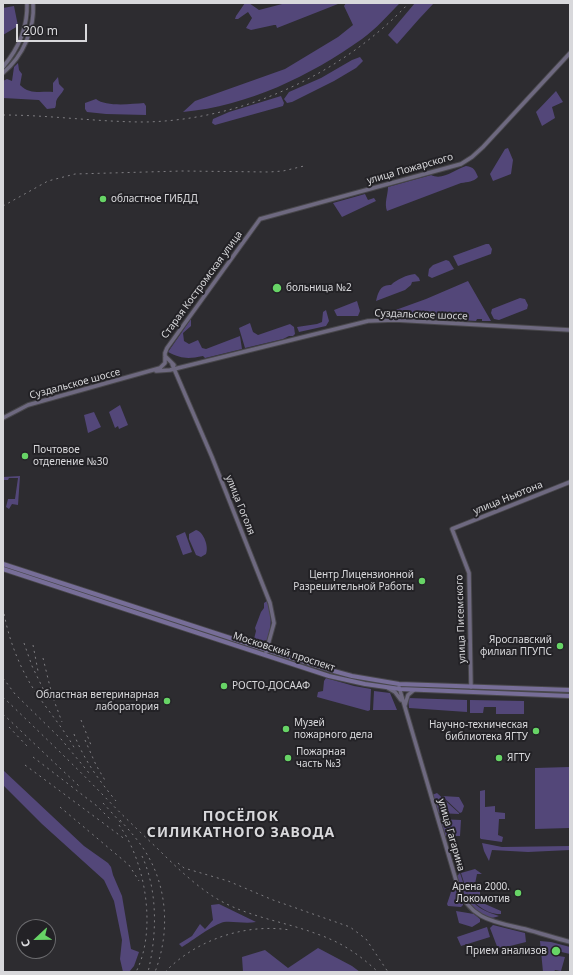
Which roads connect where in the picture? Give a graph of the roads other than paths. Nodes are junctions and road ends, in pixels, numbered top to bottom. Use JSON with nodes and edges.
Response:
{"nodes":[{"id":1,"x":27,"y":3,"type":"edge"},
{"id":2,"x":33,"y":3,"type":"edge"},
{"id":3,"x":570,"y":53,"type":"edge"},
{"id":4,"x":3,"y":67,"type":"edge"},
{"id":5,"x":3,"y":73,"type":"edge"},
{"id":6,"x":260,"y":219,"type":"joint"},
{"id":7,"x":570,"y":330,"type":"edge"},
{"id":8,"x":165,"y":356,"type":"junction"},
{"id":9,"x":171,"y":363,"type":"junction"},
{"id":10,"x":165,"y":364,"type":"junction"},
{"id":11,"x":180,"y":366,"type":"junction"},
{"id":12,"x":171,"y":369,"type":"junction"},
{"id":13,"x":153,"y":371,"type":"junction"},
{"id":14,"x":178,"y":375,"type":"junction"},
{"id":15,"x":3,"y":418,"type":"edge"},
{"id":16,"x":570,"y":482,"type":"edge"},
{"id":17,"x":452,"y":530,"type":"joint"},
{"id":18,"x":3,"y":564,"type":"edge"},
{"id":19,"x":3,"y":569,"type":"edge"},
{"id":20,"x":266,"y":653,"type":"junction"},
{"id":21,"x":399,"y":684,"type":"junction"},
{"id":22,"x":471,"y":687,"type":"junction"},
{"id":23,"x":387,"y":688,"type":"junction"},
{"id":24,"x":400,"y":689,"type":"junction"},
{"id":25,"x":414,"y":690,"type":"junction"},
{"id":26,"x":570,"y":690,"type":"edge"},
{"id":27,"x":570,"y":696,"type":"edge"},
{"id":28,"x":404,"y":706,"type":"junction"},
{"id":29,"x":570,"y":942,"type":"edge"}],
"edges":[{"from":1,"to":4,"type":"main road"},
{"from":2,"to":5,"type":"main road"},
{"from":3,"to":6,"type":"main road","name":"улица Пожарского"},
{"from":6,"to":8,"type":"main road","name":"Старая Костромская улица"},
{"from":7,"to":11,"type":"main road","name":"Суздальское шоссе"},
{"from":8,"to":9,"type":"main road"},
{"from":8,"to":10,"type":"main road","name":"Старая Костромская улица"},
{"from":9,"to":10,"type":"main road","name":"Суздальское шоссе"},
{"from":9,"to":11,"type":"main road","name":"Суздальское шоссе"},
{"from":9,"to":12,"type":"main road"},
{"from":10,"to":12,"type":"main road","name":"улица Гоголя"},
{"from":10,"to":13,"type":"main road","name":"Суздальское шоссе"},
{"from":11,"to":12,"type":"main road","name":"Суздальское шоссе"},
{"from":11,"to":14,"type":"main road"},
{"from":12,"to":13,"type":"main road","name":"Суздальское шоссе"},
{"from":12,"to":14,"type":"main road","name":"улица Гоголя"},
{"from":13,"to":15,"type":"main road","name":"Суздальское шоссе"},
{"from":14,"to":20,"type":"main road","name":"улица Гоголя"},
{"from":16,"to":17,"type":"main road","name":"улица Ньютона"},
{"from":17,"to":22,"type":"main road","name":"улица Писемского"},
{"from":18,"to":20,"type":"main road","name":"Московский проспект"},
{"from":19,"to":20,"type":"main road","name":"Московский проспект"},
{"from":20,"to":21,"type":"main road","name":"Московский проспект"},
{"from":20,"to":23,"type":"main road","name":"Московский проспект"},
{"from":21,"to":22,"type":"main road","name":"Московский проспект"},
{"from":21,"to":24,"type":"main road","name":"улица Гагарина"},
{"from":22,"to":26,"type":"main road","name":"Московский проспект"},
{"from":23,"to":24,"type":"main road","name":"Московский проспект"},
{"from":23,"to":28,"type":"main road"},
{"from":24,"to":25,"type":"main road","name":"Московский проспект"},
{"from":24,"to":28,"type":"main road","name":"улица Гагарина"},
{"from":25,"to":27,"type":"main road","name":"Московский проспект"},
{"from":25,"to":28,"type":"main road"},
{"from":28,"to":29,"type":"main road","name":"улица Гагарина"}]}
